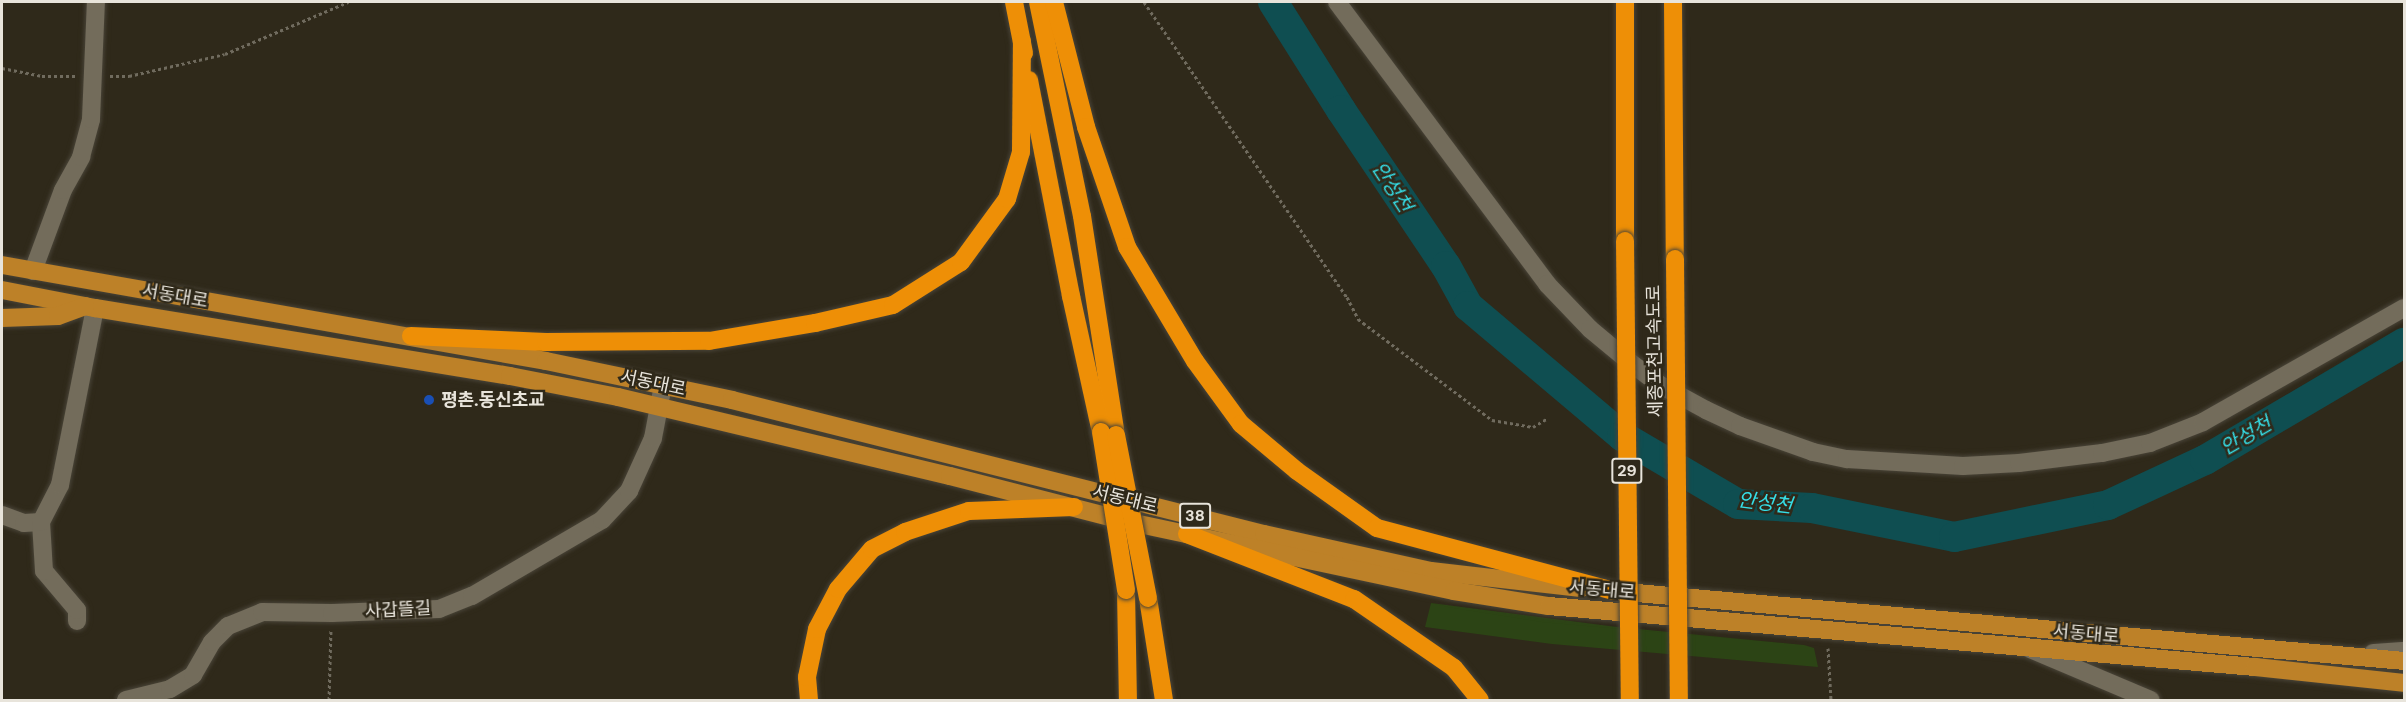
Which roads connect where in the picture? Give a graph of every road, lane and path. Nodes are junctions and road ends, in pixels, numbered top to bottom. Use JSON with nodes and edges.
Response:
{"nodes":[{"id":1,"x":96,"y":2,"type":"edge"},
{"id":2,"x":348,"y":2,"type":"edge"},
{"id":3,"x":1014,"y":2,"type":"edge"},
{"id":4,"x":1038,"y":2,"type":"edge"},
{"id":5,"x":1054,"y":2,"type":"edge"},
{"id":6,"x":1144,"y":2,"type":"edge"},
{"id":7,"x":1337,"y":2,"type":"edge"},
{"id":8,"x":1625,"y":2,"type":"edge"},
{"id":9,"x":1673,"y":2,"type":"edge"},
{"id":10,"x":1022,"y":41,"type":"junction"},
{"id":11,"x":2,"y":68,"type":"edge"},
{"id":12,"x":94,"y":68,"type":"junction"},
{"id":13,"x":2,"y":265,"type":"edge"},
{"id":14,"x":33,"y":271,"type":"junction"},
{"id":15,"x":2,"y":290,"type":"edge"},
{"id":16,"x":90,"y":307,"type":"junction"},
{"id":17,"x":2404,"y":308,"type":"edge"},
{"id":18,"x":2,"y":318,"type":"edge"},
{"id":19,"x":411,"y":336,"type":"junction"},
{"id":20,"x":663,"y":385,"type":"junction"},
{"id":21,"x":660,"y":407,"type":"junction"},
{"id":22,"x":1548,"y":418,"type":"dead end"},
{"id":23,"x":1109,"y":433,"type":"junction"},
{"id":24,"x":1074,"y":507,"type":"junction"},
{"id":25,"x":2,"y":515,"type":"edge"},
{"id":26,"x":41,"y":522,"type":"junction"},
{"id":27,"x":1187,"y":534,"type":"junction"},
{"id":28,"x":1613,"y":591,"type":"junction"},
{"id":29,"x":332,"y":613,"type":"junction"},
{"id":30,"x":77,"y":621,"type":"dead end"},
{"id":31,"x":1827,"y":631,"type":"junction"},
{"id":32,"x":2030,"y":649,"type":"junction"},
{"id":33,"x":2404,"y":651,"type":"edge"},
{"id":34,"x":2330,"y":655,"type":"junction"},
{"id":35,"x":2404,"y":661,"type":"edge"},
{"id":36,"x":2404,"y":683,"type":"edge"},
{"id":37,"x":126,"y":700,"type":"edge"},
{"id":38,"x":328,"y":700,"type":"edge"},
{"id":39,"x":809,"y":700,"type":"edge"},
{"id":40,"x":1128,"y":700,"type":"edge"},
{"id":41,"x":1164,"y":700,"type":"edge"},
{"id":42,"x":1480,"y":700,"type":"edge"},
{"id":43,"x":1629,"y":700,"type":"edge"},
{"id":44,"x":1679,"y":700,"type":"edge"},
{"id":45,"x":1831,"y":700,"type":"edge"},
{"id":46,"x":2151,"y":700,"type":"edge"}],
"edges":[{"from":1,"to":12,"type":"street"},
{"from":2,"to":12,"type":"path"},
{"from":3,"to":10,"type":"highway"},
{"from":4,"to":23,"type":"highway"},
{"from":5,"to":28,"type":"highway"},
{"from":6,"to":22,"type":"path"},
{"from":7,"to":17,"type":"street"},
{"from":8,"to":43,"type":"highway","name":"세종포천고속도로","number":"29","bridge":true},
{"from":9,"to":44,"type":"highway","name":"세종포천고속도로","bridge":true},
{"from":10,"to":19,"type":"highway"},
{"from":10,"to":23,"type":"highway"},
{"from":11,"to":12,"type":"path"},
{"from":12,"to":14,"type":"street"},
{"from":13,"to":14,"type":"main road","name":"서동대로","number":"38"},
{"from":14,"to":19,"type":"main road","name":"서동대로","number":"38"},
{"from":15,"to":16,"type":"main road","name":"서동대로","number":"38"},
{"from":16,"to":18,"type":"main road"},
{"from":16,"to":21,"type":"main road","name":"서동대로","number":"38"},
{"from":16,"to":26,"type":"street"},
{"from":19,"to":20,"type":"main road","name":"서동대로","number":"38"},
{"from":20,"to":21,"type":"street","name":"사갑뜰길"},
{"from":20,"to":28,"type":"main road","name":"서동대로","number":"38"},
{"from":21,"to":24,"type":"main road","name":"서동대로","number":"38"},
{"from":21,"to":29,"type":"street","name":"사갑뜰길"},
{"from":23,"to":40,"type":"highway","bridge":true},
{"from":23,"to":41,"type":"highway","bridge":true},
{"from":24,"to":27,"type":"main road","name":"서동대로","number":"38"},
{"from":24,"to":39,"type":"highway"},
{"from":25,"to":26,"type":"street"},
{"from":26,"to":30,"type":"street"},
{"from":27,"to":31,"type":"main road","name":"서동대로","number":"38"},
{"from":27,"to":42,"type":"highway"},
{"from":28,"to":34,"type":"main road","name":"서동대로","number":"38"},
{"from":29,"to":37,"type":"street","name":"사갑뜰길"},
{"from":29,"to":38,"type":"path"},
{"from":31,"to":32,"type":"main road","name":"서동대로","number":"38"},
{"from":31,"to":45,"type":"path"},
{"from":32,"to":36,"type":"main road","name":"서동대로","number":"38"},
{"from":32,"to":46,"type":"street"},
{"from":33,"to":34,"type":"street"},
{"from":34,"to":35,"type":"main road","name":"서동대로","number":"38"}]}
